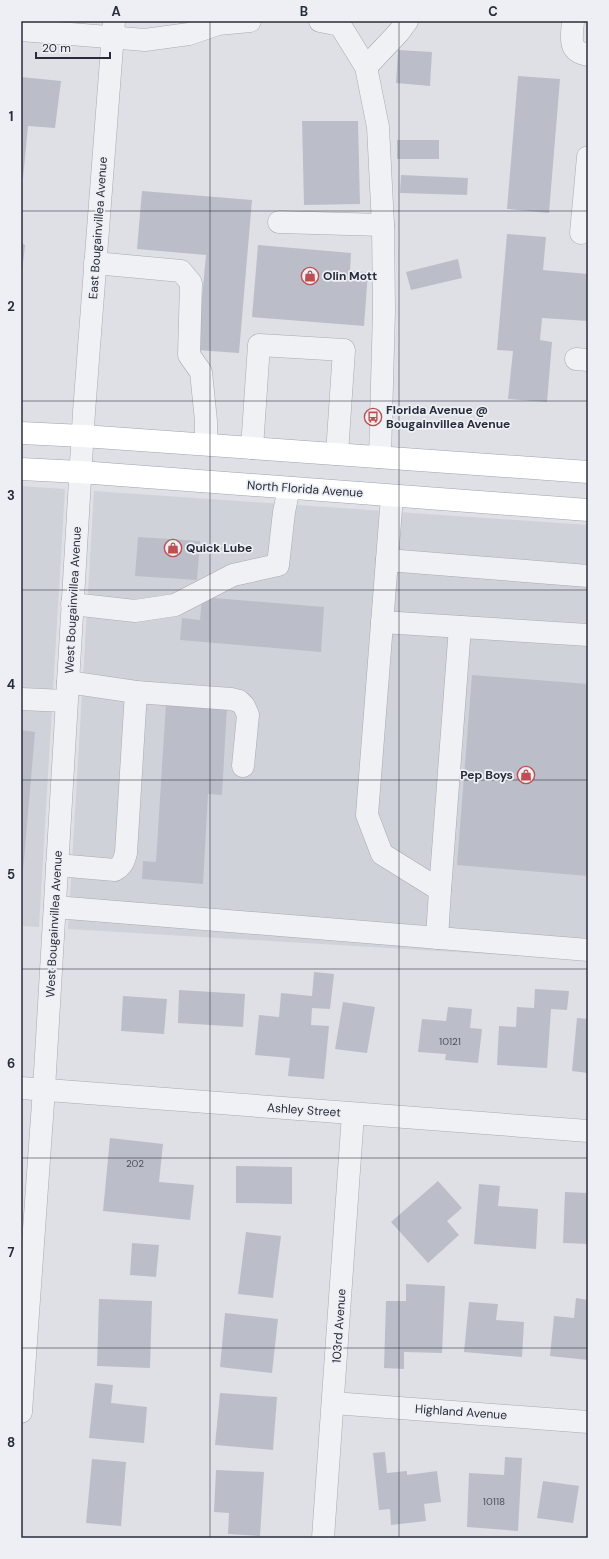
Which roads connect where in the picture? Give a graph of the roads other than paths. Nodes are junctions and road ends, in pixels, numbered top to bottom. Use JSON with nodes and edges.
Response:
{"nodes":[{"id":1,"x":250,"y":21,"type":"edge"},
{"id":2,"x":320,"y":21,"type":"edge"},
{"id":3,"x":407,"y":21,"type":"edge"},
{"id":4,"x":573,"y":21,"type":"edge"},
{"id":5,"x":218,"y":22,"type":"edge"},
{"id":6,"x":113,"y":29,"type":"edge"},
{"id":7,"x":21,"y":30,"type":"edge"},
{"id":8,"x":588,"y":54,"type":"edge"},
{"id":9,"x":366,"y":66,"type":"junction"},
{"id":10,"x":588,"y":158,"type":"edge"},
{"id":11,"x":279,"y":222,"type":"dead end"},
{"id":12,"x":383,"y":225,"type":"junction"},
{"id":13,"x":581,"y":233,"type":"dead end"},
{"id":14,"x":95,"y":263,"type":"junction"},
{"id":15,"x":21,"y":433,"type":"edge"},
{"id":16,"x":82,"y":436,"type":"junction"},
{"id":17,"x":206,"y":444,"type":"junction"},
{"id":18,"x":252,"y":448,"type":"junction"},
{"id":19,"x":337,"y":454,"type":"junction"},
{"id":20,"x":380,"y":457,"type":"junction"},
{"id":21,"x":21,"y":469,"type":"edge"},
{"id":22,"x":80,"y":472,"type":"junction"},
{"id":23,"x":588,"y":472,"type":"edge"},
{"id":24,"x":289,"y":488,"type":"junction"},
{"id":25,"x":392,"y":496,"type":"junction"},
{"id":26,"x":588,"y":510,"type":"edge"},
{"id":27,"x":387,"y":560,"type":"junction"},
{"id":28,"x":588,"y":576,"type":"edge"},
{"id":29,"x":72,"y":604,"type":"junction"},
{"id":30,"x":382,"y":622,"type":"junction"},
{"id":31,"x":460,"y":627,"type":"junction"},
{"id":32,"x":588,"y":635,"type":"edge"},
{"id":33,"x":67,"y":692,"type":"junction"},
{"id":34,"x":136,"y":692,"type":"junction"},
{"id":35,"x":21,"y":699,"type":"edge"},
{"id":36,"x":243,"y":766,"type":"dead end"},
{"id":37,"x":57,"y":865,"type":"junction"},
{"id":38,"x":440,"y":890,"type":"junction"},
{"id":39,"x":54,"y":907,"type":"junction"},
{"id":40,"x":437,"y":938,"type":"junction"},
{"id":41,"x":588,"y":950,"type":"edge"},
{"id":42,"x":21,"y":1088,"type":"edge"},
{"id":43,"x":44,"y":1089,"type":"junction"},
{"id":44,"x":353,"y":1114,"type":"junction"},
{"id":45,"x":588,"y":1131,"type":"edge"},
{"id":46,"x":333,"y":1403,"type":"junction"},
{"id":47,"x":21,"y":1412,"type":"edge"},
{"id":48,"x":588,"y":1422,"type":"edge"},
{"id":49,"x":323,"y":1538,"type":"edge"}],
"edges":[{"from":1,"to":5,"type":"street"},
{"from":2,"to":9,"type":"street"},
{"from":3,"to":9,"type":"street"},
{"from":4,"to":8,"type":"street"},
{"from":5,"to":6,"type":"street"},
{"from":6,"to":7,"type":"street"},
{"from":6,"to":14,"type":"street","name":"East Bougainvillea Avenue"},
{"from":9,"to":12,"type":"street"},
{"from":10,"to":13,"type":"street"},
{"from":11,"to":12,"type":"street"},
{"from":12,"to":20,"type":"street"},
{"from":14,"to":16,"type":"street","name":"East Bougainvillea Avenue"},
{"from":14,"to":17,"type":"street"},
{"from":15,"to":16,"type":"main road"},
{"from":16,"to":17,"type":"main road"},
{"from":16,"to":22,"type":"street","name":"West Bougainvillea Avenue"},
{"from":17,"to":18,"type":"main road"},
{"from":18,"to":19,"type":"main road"},
{"from":18,"to":19,"type":"street"},
{"from":19,"to":20,"type":"main road"},
{"from":20,"to":23,"type":"main road"},
{"from":21,"to":22,"type":"main road","name":"North Florida Avenue"},
{"from":22,"to":24,"type":"main road","name":"North Florida Avenue"},
{"from":22,"to":29,"type":"street","name":"West Bougainvillea Avenue"},
{"from":24,"to":25,"type":"main road","name":"North Florida Avenue"},
{"from":24,"to":29,"type":"street"},
{"from":25,"to":26,"type":"main road","name":"North Florida Avenue"},
{"from":25,"to":27,"type":"street"},
{"from":27,"to":28,"type":"street"},
{"from":27,"to":30,"type":"street"},
{"from":29,"to":33,"type":"street","name":"West Bougainvillea Avenue"},
{"from":30,"to":31,"type":"street"},
{"from":30,"to":38,"type":"street"},
{"from":31,"to":32,"type":"street"},
{"from":31,"to":38,"type":"street"},
{"from":33,"to":34,"type":"street"},
{"from":33,"to":35,"type":"street"},
{"from":33,"to":37,"type":"street","name":"West Bougainvillea Avenue"},
{"from":34,"to":36,"type":"street"},
{"from":34,"to":37,"type":"street"},
{"from":37,"to":39,"type":"street","name":"West Bougainvillea Avenue"},
{"from":38,"to":40,"type":"street"},
{"from":39,"to":40,"type":"street"},
{"from":39,"to":43,"type":"street","name":"West Bougainvillea Avenue"},
{"from":40,"to":41,"type":"street"},
{"from":42,"to":43,"type":"street","name":"Ashley Street"},
{"from":43,"to":44,"type":"street","name":"Ashley Street"},
{"from":43,"to":47,"type":"street","name":"West Bougainvillea Avenue"},
{"from":44,"to":45,"type":"street","name":"Ashley Street"},
{"from":44,"to":46,"type":"street","name":"103rd Avenue"},
{"from":46,"to":48,"type":"street","name":"Highland Avenue"},
{"from":46,"to":49,"type":"street","name":"103rd Avenue"}]}
